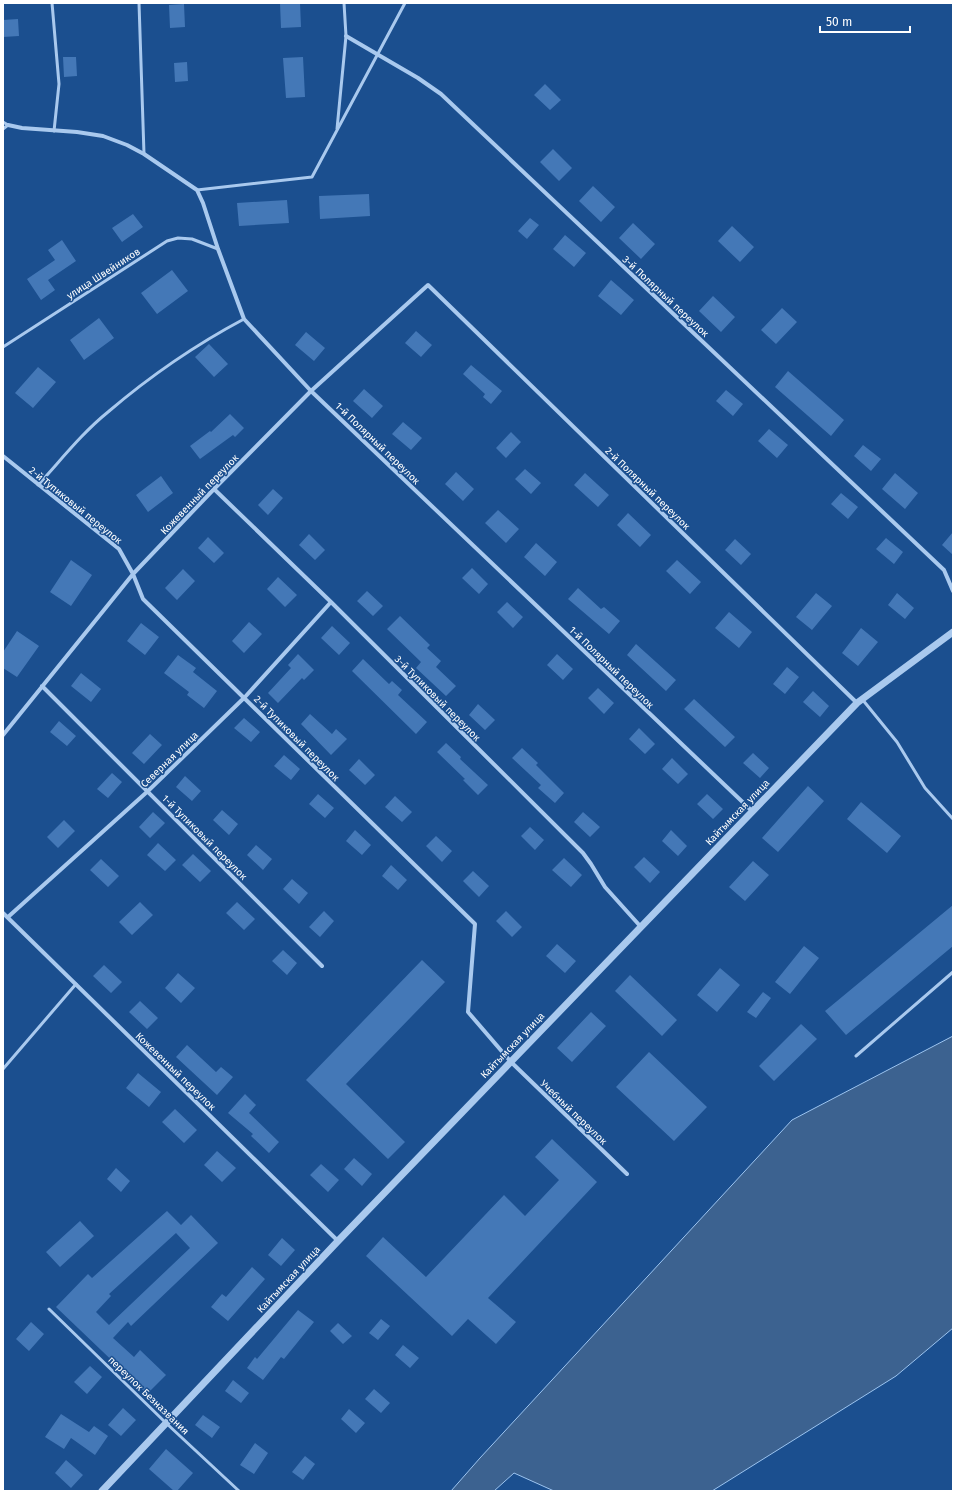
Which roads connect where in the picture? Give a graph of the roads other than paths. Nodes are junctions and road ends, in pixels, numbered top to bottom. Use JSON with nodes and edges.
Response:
{"nodes":[{"id":1,"x":52,"y":3,"type":"edge"},
{"id":2,"x":139,"y":3,"type":"edge"},
{"id":3,"x":344,"y":3,"type":"edge"},
{"id":4,"x":405,"y":3,"type":"edge"},
{"id":5,"x":346,"y":36,"type":"junction"},
{"id":6,"x":377,"y":54,"type":"junction"},
{"id":7,"x":3,"y":122,"type":"edge"},
{"id":8,"x":8,"y":125,"type":"junction"},
{"id":9,"x":3,"y":129,"type":"edge"},
{"id":10,"x":54,"y":130,"type":"junction"},
{"id":11,"x":336,"y":131,"type":"junction"},
{"id":12,"x":144,"y":154,"type":"junction"},
{"id":13,"x":197,"y":190,"type":"junction"},
{"id":14,"x":218,"y":249,"type":"junction"},
{"id":15,"x":428,"y":285,"type":"joint"},
{"id":16,"x":244,"y":319,"type":"junction"},
{"id":17,"x":3,"y":346,"type":"edge"},
{"id":18,"x":312,"y":391,"type":"junction"},
{"id":19,"x":3,"y":456,"type":"edge"},
{"id":20,"x":38,"y":484,"type":"junction"},
{"id":21,"x":214,"y":489,"type":"junction"},
{"id":22,"x":133,"y":574,"type":"junction"},
{"id":23,"x":953,"y":591,"type":"edge"},
{"id":24,"x":331,"y":602,"type":"junction"},
{"id":25,"x":953,"y":632,"type":"edge"},
{"id":26,"x":42,"y":686,"type":"junction"},
{"id":27,"x":245,"y":697,"type":"junction"},
{"id":28,"x":860,"y":701,"type":"junction"},
{"id":29,"x":3,"y":735,"type":"edge"},
{"id":30,"x":148,"y":791,"type":"junction"},
{"id":31,"x":752,"y":811,"type":"junction"},
{"id":32,"x":953,"y":819,"type":"edge"},
{"id":33,"x":3,"y":913,"type":"edge"},
{"id":34,"x":8,"y":917,"type":"junction"},
{"id":35,"x":641,"y":927,"type":"junction"},
{"id":36,"x":322,"y":966,"type":"dead end"},
{"id":37,"x":953,"y":972,"type":"edge"},
{"id":38,"x":76,"y":984,"type":"junction"},
{"id":39,"x":856,"y":1056,"type":"dead end"},
{"id":40,"x":510,"y":1062,"type":"junction"},
{"id":41,"x":3,"y":1069,"type":"edge"},
{"id":42,"x":627,"y":1174,"type":"dead end"},
{"id":43,"x":338,"y":1240,"type":"junction"},
{"id":44,"x":49,"y":1309,"type":"dead end"},
{"id":45,"x":166,"y":1423,"type":"junction"},
{"id":46,"x":102,"y":1491,"type":"edge"},
{"id":47,"x":239,"y":1491,"type":"edge"}],
"edges":[{"from":1,"to":10,"type":"lane"},
{"from":2,"to":12,"type":"lane"},
{"from":3,"to":5,"type":"lane"},
{"from":4,"to":6,"type":"lane"},
{"from":5,"to":6,"type":"street","name":"3-й Полярный переулок"},
{"from":5,"to":11,"type":"lane"},
{"from":6,"to":11,"type":"lane"},
{"from":6,"to":23,"type":"street","name":"3-й Полярный переулок"},
{"from":7,"to":8,"type":"lane"},
{"from":8,"to":9,"type":"lane"},
{"from":8,"to":10,"type":"street"},
{"from":10,"to":12,"type":"street"},
{"from":11,"to":13,"type":"lane"},
{"from":12,"to":13,"type":"street"},
{"from":13,"to":14,"type":"street","name":"1-й Полярный переулок"},
{"from":14,"to":16,"type":"street","name":"1-й Полярный переулок"},
{"from":14,"to":17,"type":"lane","name":"улица Швейников"},
{"from":15,"to":18,"type":"street","name":"Кожевенный переулок"},
{"from":15,"to":28,"type":"street","name":"2-й Полярный переулок"},
{"from":16,"to":18,"type":"street","name":"1-й Полярный переулок"},
{"from":16,"to":20,"type":"lane"},
{"from":18,"to":21,"type":"street","name":"Кожевенный переулок"},
{"from":18,"to":31,"type":"street","name":"1-й Полярный переулок"},
{"from":19,"to":20,"type":"street","name":"2-й Тупиковый переулок"},
{"from":20,"to":22,"type":"street","name":"2-й Тупиковый переулок"},
{"from":21,"to":22,"type":"street","name":"Кожевенный переулок"},
{"from":21,"to":24,"type":"street","name":"3-й Тупиковый переулок"},
{"from":22,"to":26,"type":"street","name":"Кожевенный переулок"},
{"from":22,"to":27,"type":"street","name":"2-й Тупиковый переулок"},
{"from":24,"to":27,"type":"street","name":"Северная улица"},
{"from":24,"to":35,"type":"street","name":"3-й Тупиковый переулок"},
{"from":25,"to":28,"type":"street","name":"Кайтымская улица"},
{"from":26,"to":29,"type":"street","name":"Кожевенный переулок"},
{"from":26,"to":30,"type":"street","name":"1-й Тупиковый переулок"},
{"from":27,"to":30,"type":"street","name":"Северная улица"},
{"from":27,"to":40,"type":"street","name":"2-й Тупиковый переулок"},
{"from":28,"to":31,"type":"street","name":"Кайтымская улица"},
{"from":28,"to":32,"type":"lane"},
{"from":30,"to":34,"type":"street","name":"Северная улица"},
{"from":30,"to":36,"type":"street","name":"1-й Тупиковый переулок"},
{"from":31,"to":35,"type":"street","name":"Кайтымская улица"},
{"from":33,"to":34,"type":"street","name":"Кожевенный переулок"},
{"from":34,"to":38,"type":"street","name":"Кожевенный переулок"},
{"from":35,"to":40,"type":"street","name":"Кайтымская улица"},
{"from":37,"to":39,"type":"lane"},
{"from":38,"to":41,"type":"lane"},
{"from":38,"to":43,"type":"street","name":"Кожевенный переулок"},
{"from":40,"to":42,"type":"street","name":"Учебный переулок"},
{"from":40,"to":43,"type":"street","name":"Кайтымская улица"},
{"from":43,"to":45,"type":"street","name":"Кайтымская улица"},
{"from":44,"to":45,"type":"lane","name":"переулок Безназвания"},
{"from":45,"to":46,"type":"street","name":"Кайтымская улица"},
{"from":45,"to":47,"type":"lane","name":"переулок Безназвания"}]}
